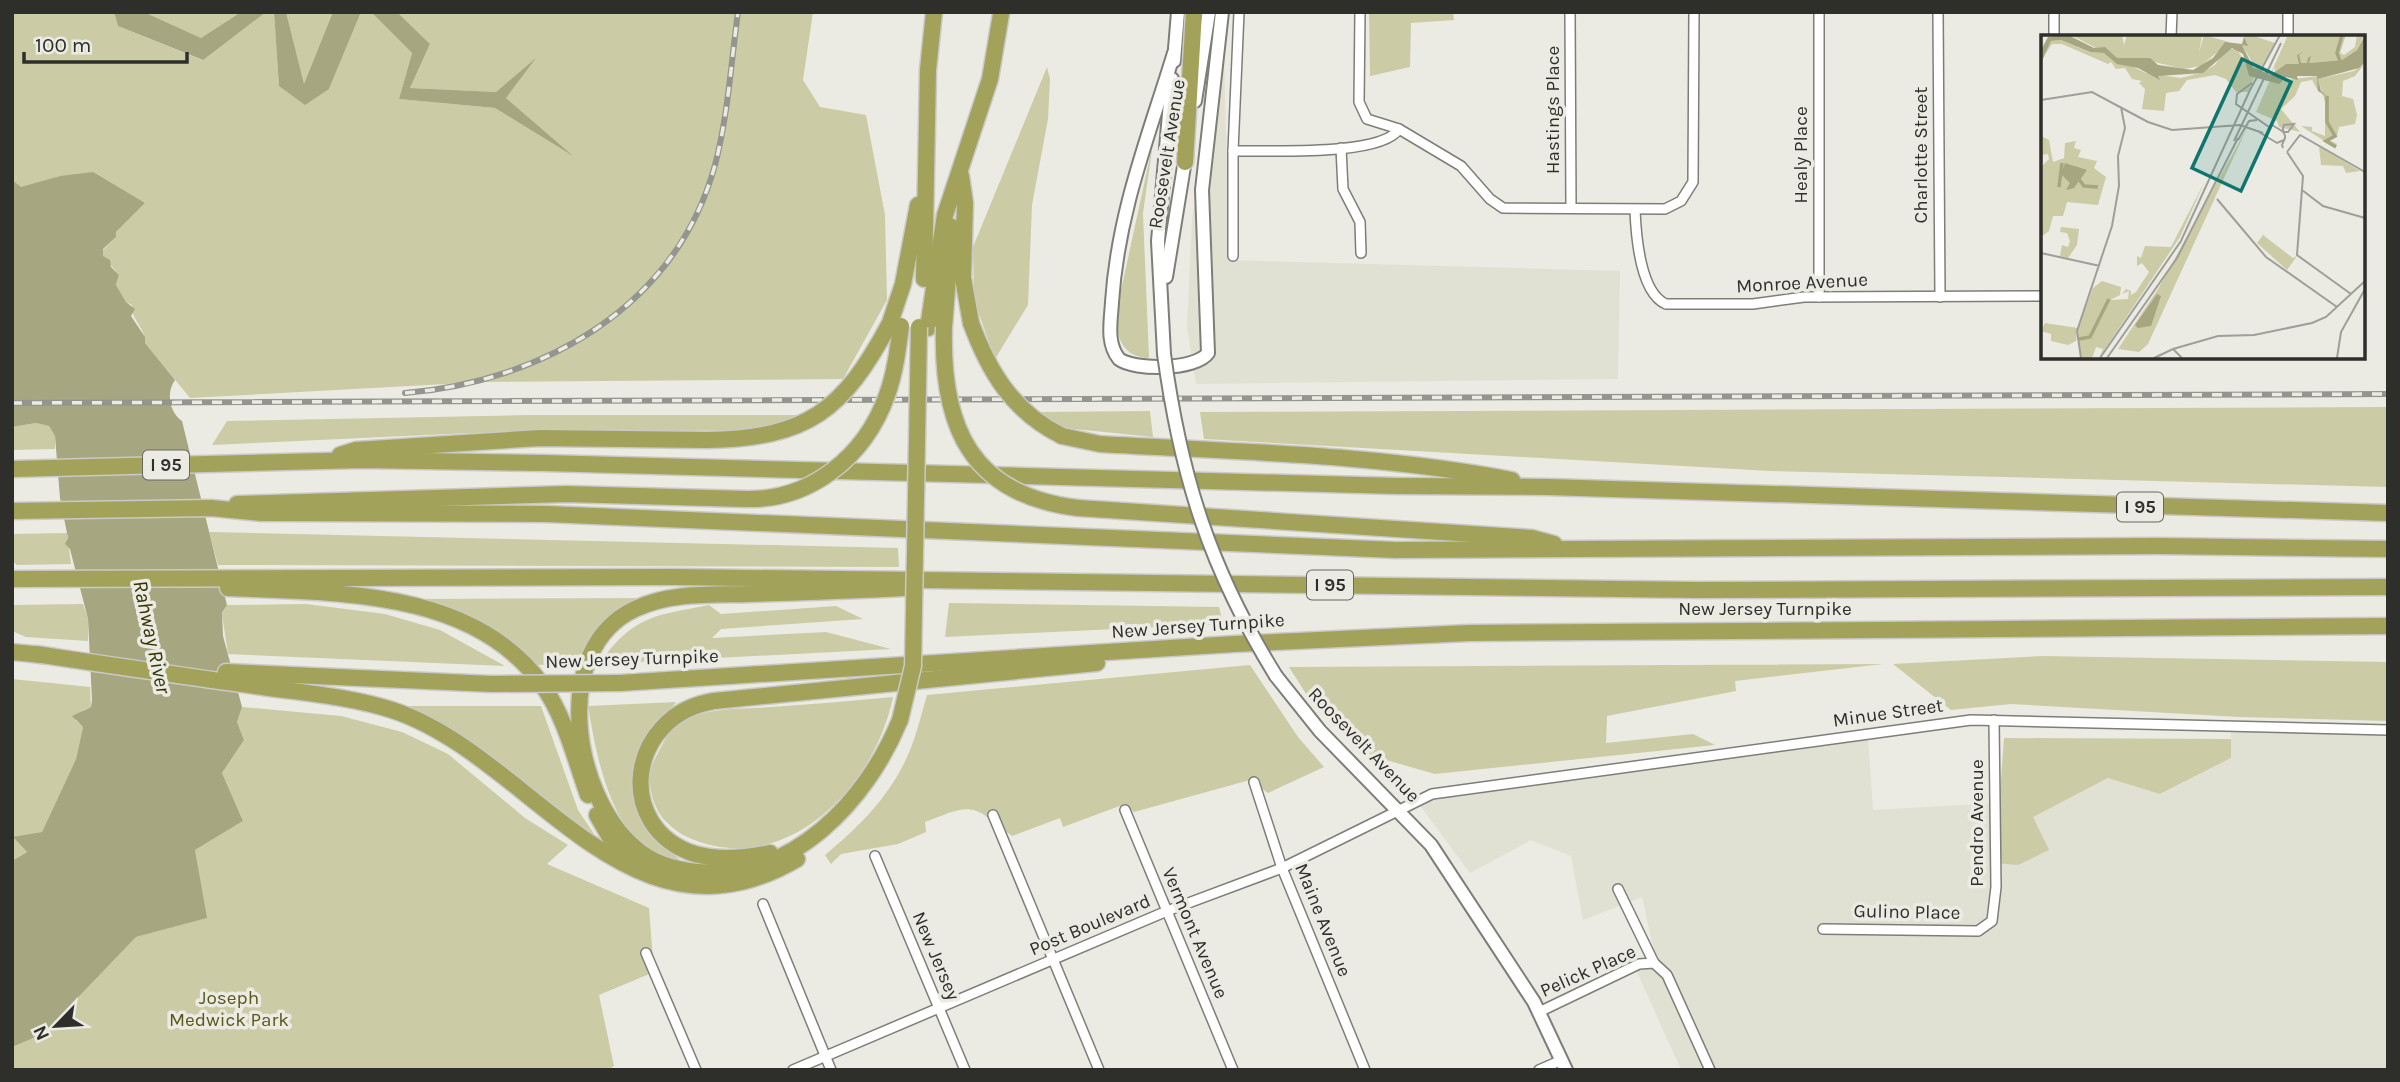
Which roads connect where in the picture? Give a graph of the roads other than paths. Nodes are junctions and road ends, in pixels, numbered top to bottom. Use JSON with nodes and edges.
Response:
{"nodes":[{"id":1,"x":934,"y":12,"type":"edge"},
{"id":2,"x":1178,"y":12,"type":"edge"},
{"id":3,"x":1194,"y":12,"type":"edge"},
{"id":4,"x":1209,"y":12,"type":"edge"},
{"id":5,"x":1222,"y":12,"type":"edge"},
{"id":6,"x":1240,"y":12,"type":"edge"},
{"id":7,"x":1360,"y":12,"type":"edge"},
{"id":8,"x":1570,"y":12,"type":"edge"},
{"id":9,"x":1694,"y":12,"type":"edge"},
{"id":10,"x":1819,"y":12,"type":"edge"},
{"id":11,"x":1938,"y":12,"type":"edge"},
{"id":12,"x":2054,"y":12,"type":"edge"},
{"id":13,"x":2172,"y":12,"type":"edge"},
{"id":14,"x":2288,"y":12,"type":"edge"},
{"id":15,"x":1000,"y":14,"type":"dead end"},
{"id":16,"x":2054,"y":35,"type":"edge"},
{"id":17,"x":2171,"y":35,"type":"edge"},
{"id":18,"x":2288,"y":35,"type":"edge"},
{"id":19,"x":1174,"y":53,"type":"junction"},
{"id":20,"x":1399,"y":130,"type":"junction"},
{"id":21,"x":1340,"y":148,"type":"junction"},
{"id":22,"x":926,"y":150,"type":"junction"},
{"id":23,"x":1233,"y":150,"type":"junction"},
{"id":24,"x":1185,"y":162,"type":"junction"},
{"id":25,"x":960,"y":173,"type":"junction"},
{"id":26,"x":1571,"y":208,"type":"junction"},
{"id":27,"x":1635,"y":210,"type":"junction"},
{"id":28,"x":1361,"y":253,"type":"dead end"},
{"id":29,"x":1233,"y":256,"type":"dead end"},
{"id":30,"x":2041,"y":296,"type":"edge"},
{"id":31,"x":1819,"y":297,"type":"junction"},
{"id":32,"x":1940,"y":297,"type":"junction"},
{"id":33,"x":1162,"y":302,"type":"junction"},
{"id":34,"x":895,"y":324,"type":"junction"},
{"id":35,"x":930,"y":327,"type":"junction"},
{"id":36,"x":359,"y":455,"type":"junction"},
{"id":37,"x":12,"y":469,"type":"edge"},
{"id":38,"x":1548,"y":487,"type":"junction"},
{"id":39,"x":260,"y":507,"type":"junction"},
{"id":40,"x":12,"y":511,"type":"edge"},
{"id":41,"x":2388,"y":513,"type":"edge"},
{"id":42,"x":2388,"y":549,"type":"edge"},
{"id":43,"x":1577,"y":550,"type":"junction"},
{"id":44,"x":17,"y":579,"type":"edge"},
{"id":45,"x":1070,"y":580,"type":"junction"},
{"id":46,"x":274,"y":584,"type":"junction"},
{"id":47,"x":2388,"y":587,"type":"edge"},
{"id":48,"x":2388,"y":626,"type":"edge"},
{"id":49,"x":1234,"y":644,"type":"junction"},
{"id":50,"x":12,"y":652,"type":"edge"},
{"id":51,"x":291,"y":684,"type":"junction"},
{"id":52,"x":905,"y":719,"type":"junction"},
{"id":53,"x":1994,"y":720,"type":"junction"},
{"id":54,"x":2388,"y":730,"type":"edge"},
{"id":55,"x":1254,"y":782,"type":"dead end"},
{"id":56,"x":1125,"y":810,"type":"dead end"},
{"id":57,"x":1399,"y":810,"type":"junction"},
{"id":58,"x":993,"y":815,"type":"dead end"},
{"id":59,"x":818,"y":833,"type":"junction"},
{"id":60,"x":875,"y":856,"type":"dead end"},
{"id":61,"x":1282,"y":868,"type":"junction"},
{"id":62,"x":663,"y":880,"type":"junction"},
{"id":63,"x":1618,"y":889,"type":"dead end"},
{"id":64,"x":763,"y":904,"type":"dead end"},
{"id":65,"x":1167,"y":911,"type":"junction"},
{"id":66,"x":1989,"y":924,"type":"joint"},
{"id":67,"x":1823,"y":929,"type":"dead end"},
{"id":68,"x":646,"y":953,"type":"dead end"},
{"id":69,"x":1053,"y":960,"type":"junction"},
{"id":70,"x":1654,"y":963,"type":"junction"},
{"id":71,"x":939,"y":1009,"type":"junction"},
{"id":72,"x":1539,"y":1012,"type":"junction"},
{"id":73,"x":825,"y":1056,"type":"junction"},
{"id":74,"x":1564,"y":1065,"type":"edge"},
{"id":75,"x":696,"y":1070,"type":"edge"},
{"id":76,"x":793,"y":1070,"type":"edge"},
{"id":77,"x":831,"y":1070,"type":"edge"},
{"id":78,"x":965,"y":1070,"type":"edge"},
{"id":79,"x":1099,"y":1070,"type":"edge"},
{"id":80,"x":1233,"y":1070,"type":"edge"},
{"id":81,"x":1365,"y":1070,"type":"edge"},
{"id":82,"x":1539,"y":1070,"type":"edge"},
{"id":83,"x":1710,"y":1070,"type":"edge"}],
"edges":[{"from":1,"to":22,"type":"highway"},
{"from":2,"to":19,"type":"main road","name":"Roosevelt Avenue"},
{"from":3,"to":24,"type":"highway"},
{"from":4,"to":24,"type":"main road","name":"Roosevelt Avenue"},
{"from":5,"to":19,"type":"main road"},
{"from":6,"to":23,"type":"street"},
{"from":7,"to":20,"type":"street"},
{"from":8,"to":26,"type":"street","name":"Hastings Place"},
{"from":9,"to":27,"type":"street"},
{"from":10,"to":31,"type":"street","name":"Healy Place"},
{"from":11,"to":32,"type":"street","name":"Charlotte Street"},
{"from":12,"to":16,"type":"street"},
{"from":13,"to":17,"type":"street"},
{"from":14,"to":18,"type":"street"},
{"from":15,"to":25,"type":"highway"},
{"from":19,"to":33,"type":"main road","name":"Roosevelt Avenue"},
{"from":20,"to":21,"type":"street"},
{"from":20,"to":26,"type":"street"},
{"from":21,"to":23,"type":"street"},
{"from":21,"to":28,"type":"street"},
{"from":22,"to":34,"type":"highway"},
{"from":22,"to":35,"type":"highway"},
{"from":23,"to":29,"type":"street"},
{"from":24,"to":33,"type":"main road","name":"Roosevelt Avenue"},
{"from":25,"to":35,"type":"highway"},
{"from":25,"to":38,"type":"highway","bridge":true},
{"from":26,"to":27,"type":"street"},
{"from":27,"to":31,"type":"street","name":"Monroe Avenue"},
{"from":30,"to":32,"type":"street","name":"Monroe Avenue"},
{"from":31,"to":32,"type":"street","name":"Monroe Avenue"},
{"from":33,"to":57,"type":"main road","name":"Roosevelt Avenue","bridge":true},
{"from":34,"to":36,"type":"highway","bridge":true},
{"from":34,"to":39,"type":"highway","bridge":true},
{"from":35,"to":43,"type":"highway","bridge":true},
{"from":35,"to":52,"type":"highway"},
{"from":36,"to":37,"type":"highway","number":"I 95"},
{"from":36,"to":38,"type":"highway","number":"I 95"},
{"from":38,"to":41,"type":"highway","number":"I 95"},
{"from":39,"to":40,"type":"highway","number":"I 95"},
{"from":39,"to":43,"type":"highway","number":"I 95"},
{"from":42,"to":43,"type":"highway","number":"I 95"},
{"from":44,"to":46,"type":"highway"},
{"from":45,"to":46,"type":"highway","name":"New Jersey Turnpike","number":"I 95"},
{"from":45,"to":47,"type":"highway","name":"New Jersey Turnpike","number":"I 95"},
{"from":45,"to":59,"type":"highway"},
{"from":46,"to":62,"type":"highway"},
{"from":48,"to":49,"type":"highway","name":"New Jersey Turnpike"},
{"from":49,"to":51,"type":"highway","name":"New Jersey Turnpike","bridge":true},
{"from":49,"to":59,"type":"highway"},
{"from":50,"to":51,"type":"highway"},
{"from":51,"to":62,"type":"highway"},
{"from":52,"to":59,"type":"highway"},
{"from":52,"to":62,"type":"highway"},
{"from":53,"to":54,"type":"street","name":"Minue Street"},
{"from":53,"to":57,"type":"street","name":"Minue Street"},
{"from":53,"to":66,"type":"street","name":"Pendro Avenue"},
{"from":55,"to":61,"type":"street","name":"Maine Avenue"},
{"from":56,"to":65,"type":"street","name":"Vermont Avenue"},
{"from":57,"to":61,"type":"street","name":"Post Boulevard"},
{"from":57,"to":72,"type":"main road","name":"Roosevelt Avenue"},
{"from":58,"to":69,"type":"street"},
{"from":60,"to":71,"type":"street","name":"New Jersey"},
{"from":61,"to":65,"type":"street","name":"Post Boulevard"},
{"from":61,"to":81,"type":"street","name":"Maine Avenue"},
{"from":63,"to":70,"type":"street","name":"Pelick Place"},
{"from":64,"to":73,"type":"street"},
{"from":65,"to":69,"type":"street","name":"Post Boulevard"},
{"from":65,"to":80,"type":"street","name":"Vermont Avenue"},
{"from":66,"to":67,"type":"street","name":"Gulino Place"},
{"from":68,"to":75,"type":"street"},
{"from":69,"to":71,"type":"street","name":"Post Boulevard"},
{"from":69,"to":79,"type":"street"},
{"from":70,"to":72,"type":"street","name":"Pelick Place"},
{"from":70,"to":83,"type":"street"},
{"from":71,"to":73,"type":"street","name":"Post Boulevard"},
{"from":71,"to":78,"type":"street","name":"New Jersey"},
{"from":72,"to":74,"type":"main road","name":"Roosevelt Avenue"},
{"from":73,"to":76,"type":"street","name":"Post Boulevard"},
{"from":73,"to":77,"type":"street"},
{"from":74,"to":82,"type":"street"}]}
